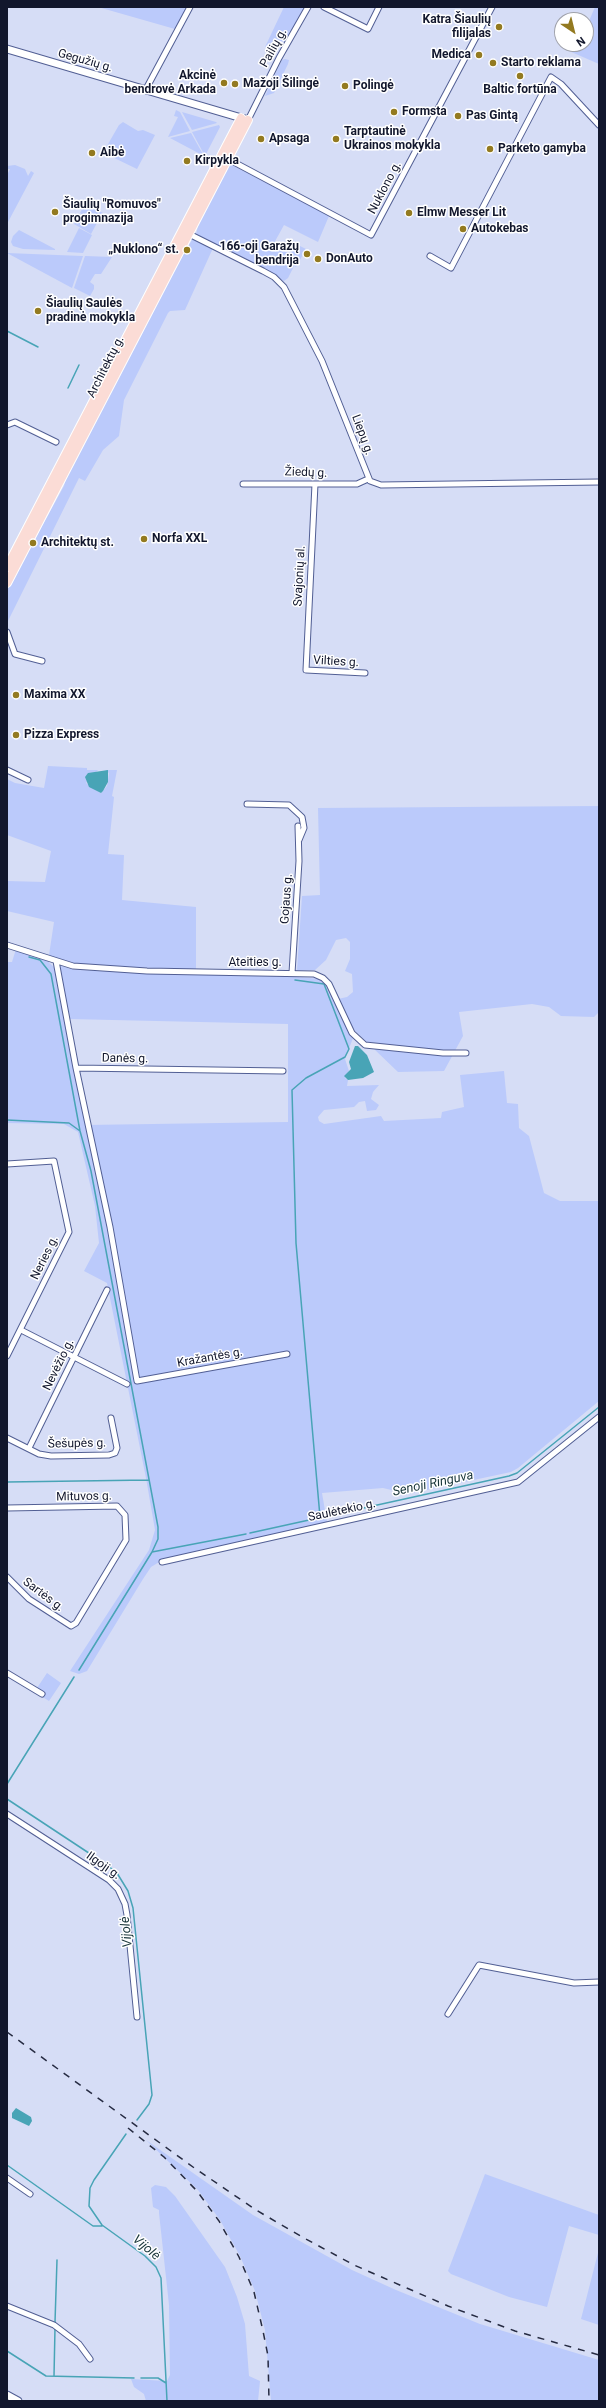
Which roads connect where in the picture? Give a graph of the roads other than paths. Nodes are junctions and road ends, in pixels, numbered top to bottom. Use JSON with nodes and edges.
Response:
{"nodes":[{"id":1,"x":190,"y":7,"type":"edge"},
{"id":2,"x":308,"y":7,"type":"edge"},
{"id":3,"x":324,"y":7,"type":"edge"},
{"id":4,"x":379,"y":7,"type":"edge"},
{"id":5,"x":492,"y":7,"type":"edge"},
{"id":6,"x":7,"y":49,"type":"edge"},
{"id":7,"x":146,"y":89,"type":"junction"},
{"id":8,"x":244,"y":119,"type":"junction"},
{"id":9,"x":599,"y":125,"type":"edge"},
{"id":10,"x":228,"y":158,"type":"junction"},
{"id":11,"x":189,"y":234,"type":"junction"},
{"id":12,"x":430,"y":256,"type":"dead end"},
{"id":13,"x":152,"y":296,"type":"junction"},
{"id":14,"x":7,"y":425,"type":"edge"},
{"id":15,"x":56,"y":442,"type":"dead end"},
{"id":16,"x":368,"y":479,"type":"junction"},
{"id":17,"x":599,"y":482,"type":"edge"},
{"id":18,"x":243,"y":484,"type":"dead end"},
{"id":19,"x":315,"y":484,"type":"junction"},
{"id":20,"x":7,"y":567,"type":"edge"},
{"id":21,"x":7,"y":583,"type":"edge"},
{"id":22,"x":7,"y":632,"type":"edge"},
{"id":23,"x":42,"y":661,"type":"dead end"},
{"id":24,"x":306,"y":670,"type":"joint"},
{"id":25,"x":365,"y":673,"type":"dead end"},
{"id":26,"x":7,"y":770,"type":"edge"},
{"id":27,"x":28,"y":780,"type":"dead end"},
{"id":28,"x":247,"y":804,"type":"dead end"},
{"id":29,"x":298,"y":826,"type":"dead end"},
{"id":30,"x":298,"y":843,"type":"junction"},
{"id":31,"x":7,"y":945,"type":"edge"},
{"id":32,"x":56,"y":961,"type":"junction"},
{"id":33,"x":292,"y":973,"type":"junction"},
{"id":34,"x":466,"y":1053,"type":"dead end"},
{"id":35,"x":76,"y":1068,"type":"junction"},
{"id":36,"x":283,"y":1072,"type":"dead end"},
{"id":37,"x":7,"y":1164,"type":"edge"},
{"id":38,"x":107,"y":1290,"type":"dead end"},
{"id":39,"x":21,"y":1330,"type":"junction"},
{"id":40,"x":287,"y":1354,"type":"dead end"},
{"id":41,"x":7,"y":1356,"type":"edge"},
{"id":42,"x":74,"y":1357,"type":"junction"},
{"id":43,"x":127,"y":1384,"type":"dead end"},
{"id":44,"x":599,"y":1417,"type":"edge"},
{"id":45,"x":112,"y":1418,"type":"dead end"},
{"id":46,"x":7,"y":1438,"type":"edge"},
{"id":47,"x":28,"y":1448,"type":"junction"},
{"id":48,"x":7,"y":1508,"type":"edge"},
{"id":49,"x":162,"y":1562,"type":"dead end"},
{"id":50,"x":7,"y":1577,"type":"edge"},
{"id":51,"x":71,"y":1626,"type":"joint"},
{"id":52,"x":7,"y":1673,"type":"edge"},
{"id":53,"x":42,"y":1694,"type":"dead end"},
{"id":54,"x":7,"y":1814,"type":"edge"},
{"id":55,"x":599,"y":1982,"type":"edge"},
{"id":56,"x":448,"y":2014,"type":"dead end"},
{"id":57,"x":137,"y":2018,"type":"dead end"},
{"id":58,"x":7,"y":2178,"type":"edge"},
{"id":59,"x":30,"y":2194,"type":"dead end"},
{"id":60,"x":7,"y":2306,"type":"edge"},
{"id":61,"x":90,"y":2359,"type":"dead end"},
{"id":62,"x":7,"y":2395,"type":"edge"},
{"id":63,"x":18,"y":2401,"type":"edge"}],
"edges":[{"from":1,"to":7,"type":"street"},
{"from":2,"to":8,"type":"street","name":"Pailių g."},
{"from":3,"to":4,"type":"street"},
{"from":5,"to":10,"type":"street","name":"Nuklono g."},
{"from":6,"to":7,"type":"main road","name":"Gegužių g."},
{"from":7,"to":8,"type":"main road","name":"Gegužių g."},
{"from":8,"to":10,"type":"main road","name":"Architektų g."},
{"from":8,"to":13,"type":"main road","name":"Architektų g."},
{"from":9,"to":12,"type":"street"},
{"from":10,"to":11,"type":"main road","name":"Architektų g."},
{"from":11,"to":13,"type":"main road","name":"Architektų g."},
{"from":11,"to":16,"type":"street","name":"Liepų g."},
{"from":13,"to":20,"type":"main road","name":"Architektų g."},
{"from":13,"to":21,"type":"main road","name":"Architektų g."},
{"from":14,"to":15,"type":"street"},
{"from":16,"to":17,"type":"street"},
{"from":16,"to":19,"type":"street","name":"Žiedų g."},
{"from":18,"to":19,"type":"street","name":"Žiedų g."},
{"from":19,"to":24,"type":"street","name":"Svajonių al."},
{"from":22,"to":23,"type":"street"},
{"from":24,"to":25,"type":"street","name":"Vilties g."},
{"from":26,"to":27,"type":"street"},
{"from":28,"to":30,"type":"street"},
{"from":29,"to":30,"type":"street","name":"Gojaus g."},
{"from":30,"to":33,"type":"street","name":"Gojaus g."},
{"from":31,"to":32,"type":"street","name":"Ateities g."},
{"from":32,"to":33,"type":"street","name":"Ateities g."},
{"from":32,"to":35,"type":"street"},
{"from":33,"to":34,"type":"street","name":"Ateities g."},
{"from":35,"to":36,"type":"street","name":"Danės g."},
{"from":35,"to":40,"type":"street","name":"Kražantės g."},
{"from":37,"to":39,"type":"street","name":"Neries g."},
{"from":38,"to":42,"type":"street","name":"Nevėžio g."},
{"from":39,"to":41,"type":"street","name":"Neries g."},
{"from":39,"to":42,"type":"street"},
{"from":42,"to":43,"type":"street"},
{"from":42,"to":47,"type":"street","name":"Nevėžio g."},
{"from":44,"to":49,"type":"street","name":"Saulėtekio g."},
{"from":45,"to":47,"type":"street","name":"Šešupės g."},
{"from":46,"to":47,"type":"street","name":"Šešupės g."},
{"from":48,"to":51,"type":"street","name":"Mituvos g."},
{"from":50,"to":51,"type":"street","name":"Sartės g."},
{"from":52,"to":53,"type":"street"},
{"from":54,"to":57,"type":"street","name":"Ilgoji g."},
{"from":55,"to":56,"type":"street"},
{"from":58,"to":59,"type":"street"},
{"from":60,"to":61,"type":"street"},
{"from":62,"to":63,"type":"main road"}]}
